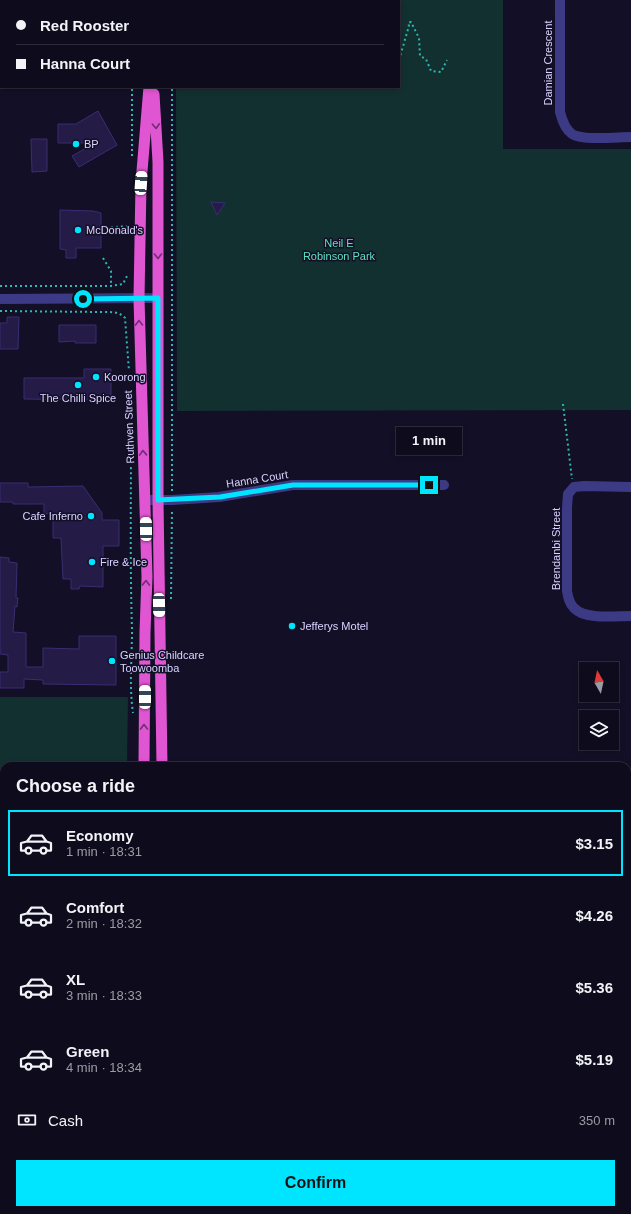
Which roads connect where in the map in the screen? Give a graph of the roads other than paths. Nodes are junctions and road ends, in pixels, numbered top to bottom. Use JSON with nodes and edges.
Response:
{"nodes":[{"id":1,"x":560,"y":0,"type":"edge"},
{"id":2,"x":149,"y":88,"type":"edge"},
{"id":3,"x":154,"y":88,"type":"edge"},
{"id":4,"x":631,"y":137,"type":"edge"},
{"id":5,"x":139,"y":298,"type":"junction"},
{"id":6,"x":158,"y":298,"type":"junction"},
{"id":7,"x":0,"y":299,"type":"edge"},
{"id":8,"x":444,"y":485,"type":"dead end"},
{"id":9,"x":631,"y":486,"type":"edge"},
{"id":10,"x":145,"y":500,"type":"junction"},
{"id":11,"x":158,"y":500,"type":"junction"},
{"id":12,"x":631,"y":616,"type":"edge"},
{"id":13,"x":144,"y":762,"type":"edge"},
{"id":14,"x":162,"y":762,"type":"edge"}],
"edges":[{"from":1,"to":4,"type":"street","name":"Damian Crescent"},
{"from":2,"to":5,"type":"highway","name":"Ruthven Street"},
{"from":3,"to":6,"type":"highway","one_way":true},
{"from":5,"to":6,"type":"street"},
{"from":5,"to":7,"type":"street"},
{"from":10,"to":5,"type":"highway","name":"Ruthven Street","one_way":true},
{"from":6,"to":11,"type":"highway"},
{"from":8,"to":11,"type":"street","name":"Hanna Court"},
{"from":9,"to":12,"type":"street","name":"Brendanbi Street"},
{"from":10,"to":11,"type":"street","name":"Hanna Court"},
{"from":13,"to":10,"type":"highway","name":"Ruthven Street","one_way":true},
{"from":11,"to":14,"type":"highway"}]}
